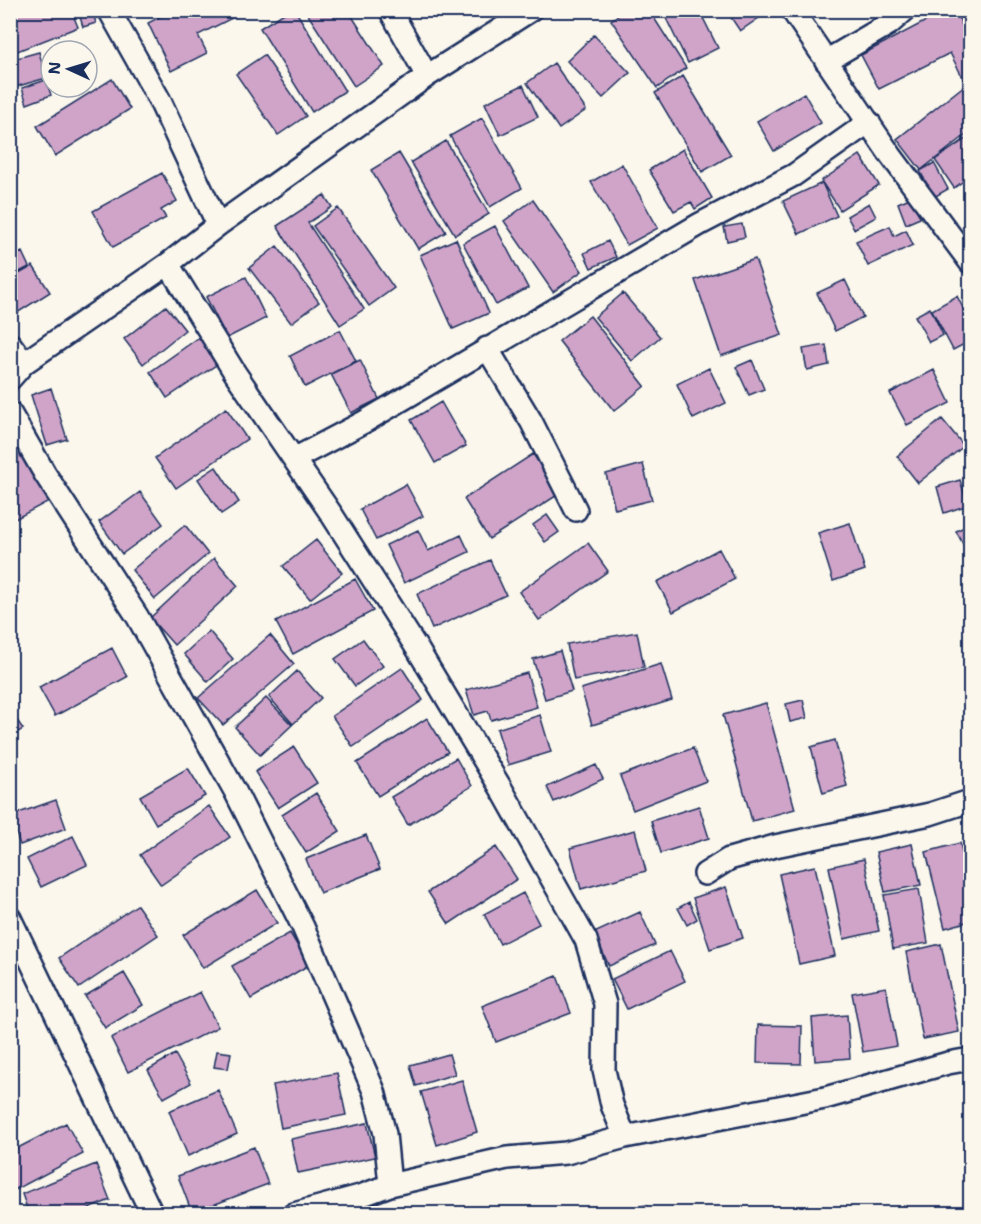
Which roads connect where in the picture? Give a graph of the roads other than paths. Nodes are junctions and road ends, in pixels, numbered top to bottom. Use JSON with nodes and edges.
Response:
{"nodes":[{"id":1,"x":109,"y":10,"type":"edge"},
{"id":2,"x":390,"y":10,"type":"edge"},
{"id":3,"x":531,"y":10,"type":"edge"},
{"id":4,"x":792,"y":10,"type":"edge"},
{"id":5,"x":905,"y":10,"type":"edge"},
{"id":6,"x":826,"y":61,"type":"junction"},
{"id":7,"x":427,"y":75,"type":"junction"},
{"id":8,"x":869,"y":122,"type":"junction"},
{"id":9,"x":218,"y":225,"type":"junction"},
{"id":10,"x":970,"y":262,"type":"edge"},
{"id":11,"x":168,"y":264,"type":"junction"},
{"id":12,"x":10,"y":344,"type":"edge"},
{"id":13,"x":487,"y":348,"type":"junction"},
{"id":14,"x":17,"y":371,"type":"edge"},
{"id":15,"x":10,"y":413,"type":"edge"},
{"id":16,"x":294,"y":459,"type":"junction"},
{"id":17,"x":576,"y":510,"type":"dead end"},
{"id":18,"x":970,"y":801,"type":"edge"},
{"id":19,"x":705,"y":874,"type":"dead end"},
{"id":20,"x":10,"y":918,"type":"edge"},
{"id":21,"x":970,"y":1059,"type":"edge"},
{"id":22,"x":625,"y":1137,"type":"junction"},
{"id":23,"x":390,"y":1185,"type":"junction"},
{"id":24,"x":152,"y":1214,"type":"edge"},
{"id":25,"x":294,"y":1214,"type":"edge"}],
"edges":[{"from":1,"to":9,"type":"street"},
{"from":2,"to":7,"type":"street"},
{"from":3,"to":7,"type":"street"},
{"from":4,"to":6,"type":"street"},
{"from":5,"to":6,"type":"street"},
{"from":6,"to":8,"type":"street"},
{"from":7,"to":9,"type":"street"},
{"from":8,"to":10,"type":"street"},
{"from":8,"to":13,"type":"street"},
{"from":9,"to":11,"type":"street"},
{"from":11,"to":14,"type":"street"},
{"from":11,"to":16,"type":"street"},
{"from":12,"to":14,"type":"street"},
{"from":13,"to":16,"type":"street"},
{"from":13,"to":17,"type":"street"},
{"from":15,"to":23,"type":"street"},
{"from":16,"to":22,"type":"street"},
{"from":18,"to":19,"type":"street"},
{"from":20,"to":24,"type":"street"},
{"from":21,"to":22,"type":"street"},
{"from":22,"to":23,"type":"street"},
{"from":23,"to":25,"type":"street"}]}
